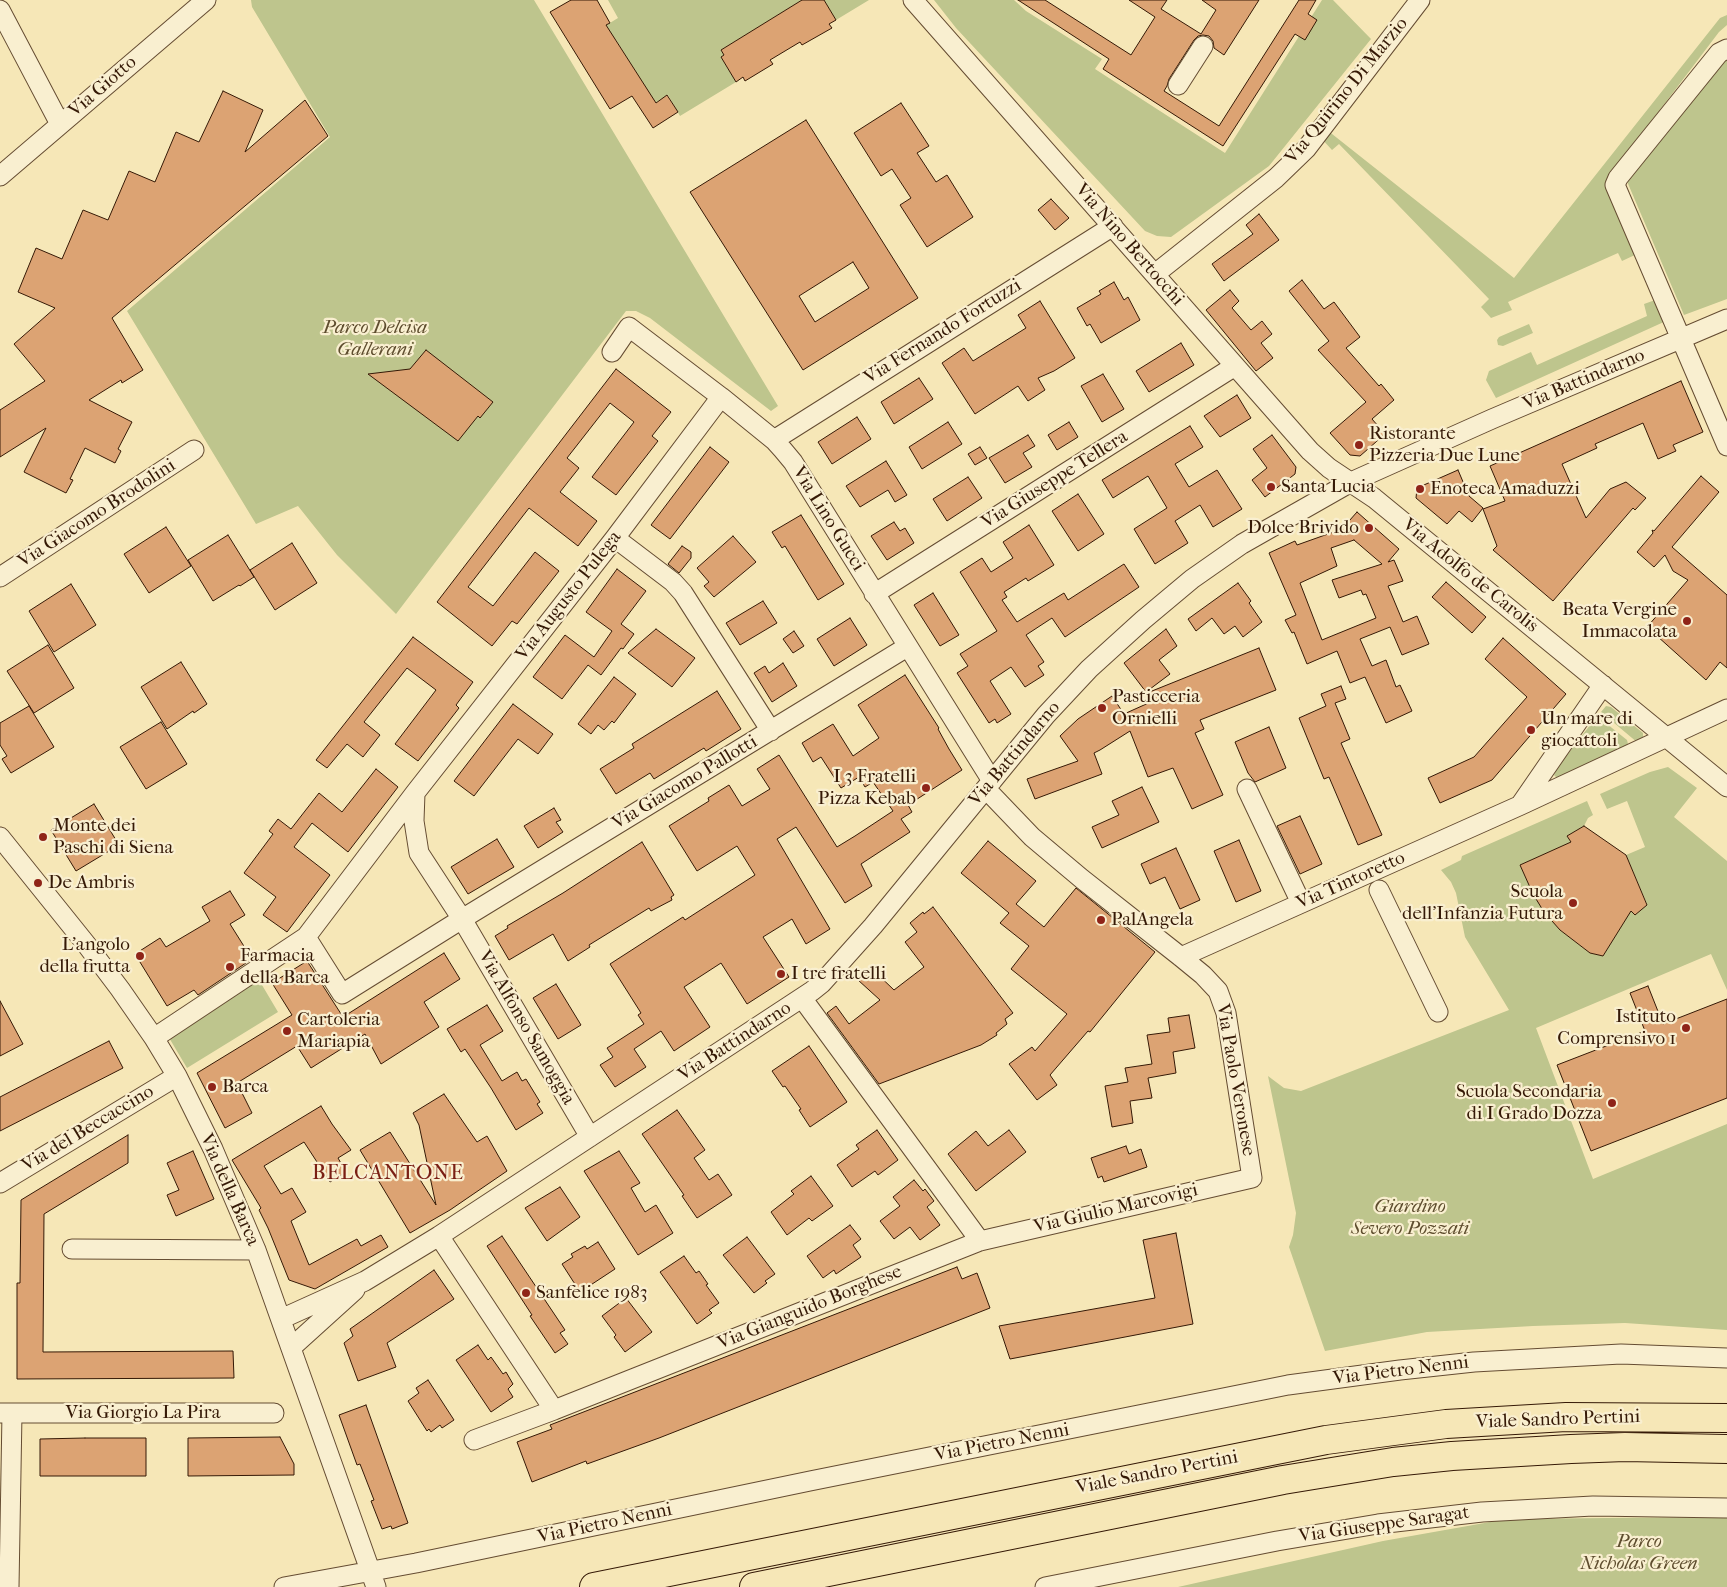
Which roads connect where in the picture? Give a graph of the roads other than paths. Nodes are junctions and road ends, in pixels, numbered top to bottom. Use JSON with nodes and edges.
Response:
{"nodes":[{"id":1,"x":206,"y":0,"type":"edge"},
{"id":2,"x":913,"y":0,"type":"edge"},
{"id":3,"x":1420,"y":0,"type":"edge"},
{"id":4,"x":0,"y":10,"type":"edge"},
{"id":5,"x":6,"y":36,"type":"edge"},
{"id":6,"x":1203,"y":46,"type":"dead end"},
{"id":7,"x":1727,"y":49,"type":"edge"},
{"id":8,"x":1178,"y":85,"type":"dead end"},
{"id":9,"x":60,"y":124,"type":"junction"},
{"id":10,"x":0,"y":176,"type":"edge"},
{"id":11,"x":1113,"y":226,"type":"junction"},
{"id":12,"x":1155,"y":274,"type":"junction"},
{"id":13,"x":1727,"y":319,"type":"edge"},
{"id":14,"x":1681,"y":338,"type":"junction"},
{"id":15,"x":612,"y":352,"type":"dead end"},
{"id":16,"x":1236,"y":366,"type":"junction"},
{"id":17,"x":721,"y":397,"type":"junction"},
{"id":18,"x":774,"y":440,"type":"junction"},
{"id":19,"x":1727,"y":446,"type":"edge"},
{"id":20,"x":194,"y":450,"type":"dead end"},
{"id":21,"x":1351,"y":482,"type":"junction"},
{"id":22,"x":615,"y":538,"type":"junction"},
{"id":23,"x":0,"y":577,"type":"edge"},
{"id":24,"x":874,"y":594,"type":"junction"},
{"id":25,"x":907,"y":647,"type":"junction"},
{"id":26,"x":1603,"y":685,"type":"junction"},
{"id":27,"x":1727,"y":709,"type":"edge"},
{"id":28,"x":771,"y":731,"type":"junction"},
{"id":29,"x":1666,"y":737,"type":"junction"},
{"id":30,"x":989,"y":785,"type":"junction"},
{"id":31,"x":1727,"y":787,"type":"edge"},
{"id":32,"x":1248,"y":788,"type":"dead end"},
{"id":33,"x":415,"y":793,"type":"junction"},
{"id":34,"x":1521,"y":805,"type":"junction"},
{"id":35,"x":388,"y":829,"type":"junction"},
{"id":36,"x":0,"y":837,"type":"edge"},
{"id":37,"x":419,"y":853,"type":"junction"},
{"id":38,"x":1379,"y":890,"type":"dead end"},
{"id":39,"x":1301,"y":903,"type":"junction"},
{"id":40,"x":462,"y":919,"type":"junction"},
{"id":41,"x":306,"y":937,"type":"junction"},
{"id":42,"x":1181,"y":956,"type":"junction"},
{"id":43,"x":802,"y":998,"type":"junction"},
{"id":44,"x":1438,"y":1012,"type":"dead end"},
{"id":45,"x":154,"y":1038,"type":"junction"},
{"id":46,"x":177,"y":1076,"type":"junction"},
{"id":47,"x":590,"y":1137,"type":"junction"},
{"id":48,"x":1252,"y":1178,"type":"joint"},
{"id":49,"x":0,"y":1183,"type":"edge"},
{"id":50,"x":439,"y":1236,"type":"junction"},
{"id":51,"x":980,"y":1241,"type":"junction"},
{"id":52,"x":72,"y":1250,"type":"dead end"},
{"id":53,"x":256,"y":1250,"type":"junction"},
{"id":54,"x":365,"y":1281,"type":"junction"},
{"id":55,"x":281,"y":1319,"type":"junction"},
{"id":56,"x":292,"y":1347,"type":"junction"},
{"id":57,"x":1727,"y":1358,"type":"edge"},
{"id":58,"x":554,"y":1410,"type":"junction"},
{"id":59,"x":6,"y":1413,"type":"edge"},
{"id":60,"x":274,"y":1413,"type":"dead end"},
{"id":61,"x":1727,"y":1418,"type":"edge"},
{"id":62,"x":474,"y":1440,"type":"dead end"},
{"id":63,"x":1727,"y":1449,"type":"edge"},
{"id":64,"x":1727,"y":1508,"type":"edge"},
{"id":65,"x":373,"y":1579,"type":"edge"},
{"id":66,"x":1075,"y":1584,"type":"edge"},
{"id":67,"x":9,"y":1587,"type":"edge"},
{"id":68,"x":284,"y":1587,"type":"edge"},
{"id":69,"x":594,"y":1587,"type":"edge"},
{"id":70,"x":754,"y":1587,"type":"edge"},
{"id":71,"x":1045,"y":1587,"type":"edge"}],
"edges":[{"from":1,"to":9,"type":"street","name":"Via Giotto"},
{"from":2,"to":11,"type":"street","name":"Via Nino Bertocchi"},
{"from":3,"to":12,"type":"street","name":"Via Quirino Di Marzio"},
{"from":4,"to":5,"type":"street"},
{"from":5,"to":9,"type":"street"},
{"from":6,"to":8,"type":"street"},
{"from":7,"to":14,"type":"street"},
{"from":9,"to":10,"type":"street","name":"Via Giotto"},
{"from":11,"to":12,"type":"street","name":"Via Nino Bertocchi"},
{"from":11,"to":18,"type":"street","name":"Via Fernando Fortuzzi"},
{"from":12,"to":16,"type":"street","name":"Via Nino Bertocchi"},
{"from":13,"to":14,"type":"street","name":"Via Battindarno"},
{"from":14,"to":19,"type":"street"},
{"from":14,"to":21,"type":"street","name":"Via Battindarno"},
{"from":15,"to":17,"type":"street","name":"Via Lino Gucci"},
{"from":16,"to":21,"type":"street","name":"Via Nino Bertocchi"},
{"from":16,"to":24,"type":"street","name":"Via Giuseppe Tellera"},
{"from":17,"to":18,"type":"street","name":"Via Lino Gucci"},
{"from":17,"to":22,"type":"street","name":"Via Augusto Pulega"},
{"from":18,"to":24,"type":"street","name":"Via Lino Gucci"},
{"from":20,"to":23,"type":"street","name":"Via Giacomo Brodolini"},
{"from":21,"to":26,"type":"street","name":"Via Adolfo de Carolis"},
{"from":21,"to":30,"type":"street","name":"Via Battindarno"},
{"from":22,"to":28,"type":"street"},
{"from":22,"to":33,"type":"street","name":"Via Augusto Pulega"},
{"from":24,"to":25,"type":"street","name":"Via Lino Gucci"},
{"from":25,"to":28,"type":"street","name":"Via Giacomo Pallotti"},
{"from":25,"to":30,"type":"street","name":"Via Lino Gucci"},
{"from":26,"to":29,"type":"street","name":"Via Adolfo de Carolis"},
{"from":26,"to":34,"type":"street"},
{"from":27,"to":29,"type":"street","name":"Via Tintoretto"},
{"from":28,"to":40,"type":"street","name":"Via Giacomo Pallotti"},
{"from":29,"to":31,"type":"street","name":"Via Adolfo de Carolis"},
{"from":29,"to":34,"type":"street","name":"Via Tintoretto"},
{"from":30,"to":42,"type":"street","name":"Via Paolo Veronese"},
{"from":30,"to":43,"type":"street","name":"Via Battindarno"},
{"from":32,"to":39,"type":"street"},
{"from":33,"to":35,"type":"street","name":"Via Augusto Pulega"},
{"from":33,"to":37,"type":"street"},
{"from":34,"to":39,"type":"street","name":"Via Tintoretto"},
{"from":35,"to":37,"type":"street"},
{"from":35,"to":41,"type":"street","name":"Via Augusto Pulega"},
{"from":36,"to":45,"type":"street","name":"Via della Barca"},
{"from":37,"to":40,"type":"street","name":"Via Alfonso Samoggia"},
{"from":38,"to":44,"type":"street"},
{"from":39,"to":42,"type":"street","name":"Via Tintoretto"},
{"from":40,"to":41,"type":"street","name":"Via Giacomo Pallotti"},
{"from":40,"to":47,"type":"street","name":"Via Alfonso Samoggia"},
{"from":41,"to":45,"type":"street","name":"Via Augusto Pulega"},
{"from":42,"to":48,"type":"street","name":"Via Paolo Veronese"},
{"from":43,"to":47,"type":"street","name":"Via Battindarno"},
{"from":43,"to":51,"type":"street"},
{"from":45,"to":46,"type":"street","name":"Via della Barca"},
{"from":46,"to":49,"type":"street","name":"Via del Beccaccino"},
{"from":46,"to":53,"type":"street","name":"Via della Barca"},
{"from":47,"to":50,"type":"street","name":"Via Battindarno"},
{"from":48,"to":51,"type":"street","name":"Via Giulio Marcovigi"},
{"from":50,"to":54,"type":"street","name":"Via Battindarno"},
{"from":50,"to":58,"type":"street"},
{"from":51,"to":58,"type":"street","name":"Via Gianguido Borghese"},
{"from":52,"to":53,"type":"street"},
{"from":53,"to":55,"type":"street","name":"Via della Barca"},
{"from":54,"to":55,"type":"street","name":"Via Battindarno"},
{"from":54,"to":56,"type":"street","name":"Via Battindarno"},
{"from":55,"to":56,"type":"street","name":"Via della Barca"},
{"from":56,"to":65,"type":"street","name":"Via della Barca"},
{"from":57,"to":65,"type":"street","name":"Via Pietro Nenni"},
{"from":58,"to":62,"type":"street","name":"Via Gianguido Borghese"},
{"from":59,"to":60,"type":"street","name":"Via Giorgio La Pira"},
{"from":59,"to":67,"type":"street","name":"Via Giorgio La Pira"},
{"from":61,"to":69,"type":"highway","name":"Viale Sandro Pertini"},
{"from":63,"to":70,"type":"highway","name":"Viale Sandro Pertini"},
{"from":64,"to":66,"type":"street","name":"Via Giuseppe Saragat"},
{"from":65,"to":68,"type":"street","name":"Via Pietro Nenni"},
{"from":66,"to":71,"type":"street","name":"Via Giuseppe Saragat"}]}
